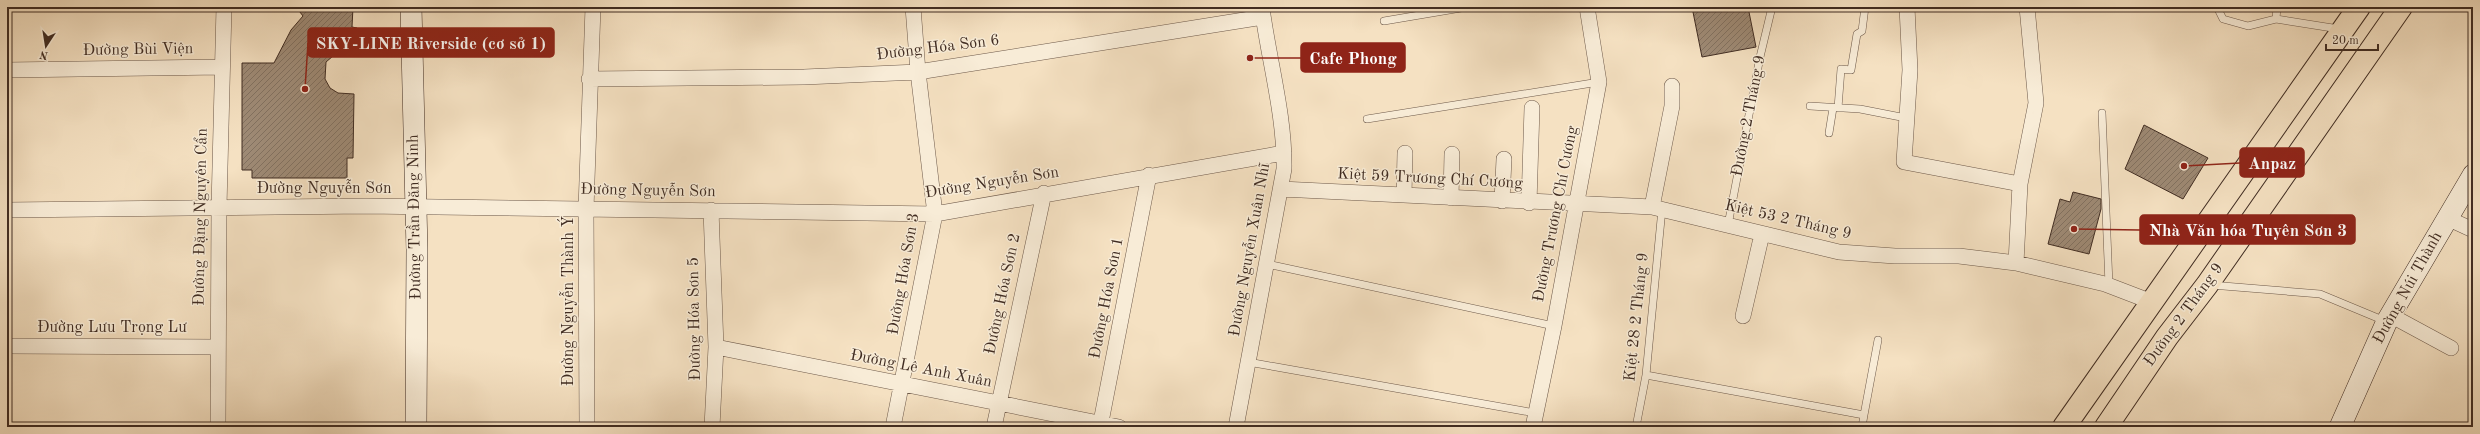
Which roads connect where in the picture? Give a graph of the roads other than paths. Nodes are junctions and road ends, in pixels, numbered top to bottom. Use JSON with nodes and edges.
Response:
{"nodes":[{"id":1,"x":224,"y":7,"type":"edge"},
{"id":2,"x":411,"y":7,"type":"edge"},
{"id":3,"x":593,"y":7,"type":"edge"},
{"id":4,"x":913,"y":7,"type":"edge"},
{"id":5,"x":1467,"y":7,"type":"edge"},
{"id":6,"x":1586,"y":7,"type":"edge"},
{"id":7,"x":1772,"y":7,"type":"edge"},
{"id":8,"x":1865,"y":7,"type":"edge"},
{"id":9,"x":1905,"y":7,"type":"edge"},
{"id":10,"x":2027,"y":7,"type":"edge"},
{"id":11,"x":2217,"y":7,"type":"edge"},
{"id":12,"x":2277,"y":7,"type":"edge"},
{"id":13,"x":2359,"y":7,"type":"edge"},
{"id":14,"x":2401,"y":7,"type":"edge"},
{"id":15,"x":1263,"y":12,"type":"edge"},
{"id":16,"x":2276,"y":19,"type":"junction"},
{"id":17,"x":1384,"y":21,"type":"dead end"},
{"id":18,"x":2344,"y":30,"type":"junction"},
{"id":19,"x":222,"y":67,"type":"junction"},
{"id":20,"x":7,"y":70,"type":"edge"},
{"id":21,"x":918,"y":72,"type":"junction"},
{"id":22,"x":589,"y":79,"type":"junction"},
{"id":23,"x":1599,"y":82,"type":"junction"},
{"id":24,"x":1672,"y":86,"type":"dead end"},
{"id":25,"x":1810,"y":106,"type":"dead end"},
{"id":26,"x":1532,"y":108,"type":"dead end"},
{"id":27,"x":1836,"y":108,"type":"junction"},
{"id":28,"x":2102,"y":113,"type":"dead end"},
{"id":29,"x":1906,"y":118,"type":"junction"},
{"id":30,"x":1367,"y":119,"type":"dead end"},
{"id":31,"x":1829,"y":132,"type":"dead end"},
{"id":32,"x":1405,"y":152,"type":"dead end"},
{"id":33,"x":1284,"y":153,"type":"junction"},
{"id":34,"x":1452,"y":154,"type":"dead end"},
{"id":35,"x":1504,"y":159,"type":"dead end"},
{"id":36,"x":1149,"y":175,"type":"junction"},
{"id":37,"x":2473,"y":175,"type":"edge"},
{"id":38,"x":2020,"y":184,"type":"junction"},
{"id":39,"x":1281,"y":189,"type":"junction"},
{"id":40,"x":1044,"y":193,"type":"junction"},
{"id":41,"x":1404,"y":195,"type":"junction"},
{"id":42,"x":1451,"y":198,"type":"junction"},
{"id":43,"x":1502,"y":201,"type":"junction"},
{"id":44,"x":1529,"y":203,"type":"junction"},
{"id":45,"x":1577,"y":205,"type":"junction"},
{"id":46,"x":219,"y":207,"type":"junction"},
{"id":47,"x":416,"y":208,"type":"junction"},
{"id":48,"x":1657,"y":208,"type":"junction"},
{"id":49,"x":586,"y":209,"type":"junction"},
{"id":50,"x":7,"y":210,"type":"edge"},
{"id":51,"x":711,"y":210,"type":"junction"},
{"id":52,"x":935,"y":214,"type":"junction"},
{"id":53,"x":2447,"y":218,"type":"junction"},
{"id":54,"x":1728,"y":225,"type":"junction"},
{"id":55,"x":2473,"y":230,"type":"edge"},
{"id":56,"x":1762,"y":234,"type":"junction"},
{"id":57,"x":2016,"y":262,"type":"junction"},
{"id":58,"x":1267,"y":264,"type":"junction"},
{"id":59,"x":2109,"y":285,"type":"junction"},
{"id":60,"x":2207,"y":285,"type":"junction"},
{"id":61,"x":2152,"y":302,"type":"junction"},
{"id":62,"x":1743,"y":316,"type":"dead end"},
{"id":63,"x":2388,"y":318,"type":"junction"},
{"id":64,"x":1554,"y":326,"type":"junction"},
{"id":65,"x":1878,"y":340,"type":"dead end"},
{"id":66,"x":7,"y":346,"type":"edge"},
{"id":67,"x":218,"y":347,"type":"junction"},
{"id":68,"x":716,"y":347,"type":"junction"},
{"id":69,"x":2450,"y":348,"type":"dead end"},
{"id":70,"x":1248,"y":362,"type":"junction"},
{"id":71,"x":1646,"y":375,"type":"junction"},
{"id":72,"x":902,"y":384,"type":"junction"},
{"id":73,"x":999,"y":403,"type":"junction"},
{"id":74,"x":1864,"y":415,"type":"junction"},
{"id":75,"x":1534,"y":420,"type":"edge"},
{"id":76,"x":1100,"y":425,"type":"edge"},
{"id":77,"x":218,"y":427,"type":"edge"},
{"id":78,"x":416,"y":427,"type":"edge"},
{"id":79,"x":587,"y":427,"type":"edge"},
{"id":80,"x":712,"y":427,"type":"edge"},
{"id":81,"x":893,"y":427,"type":"edge"},
{"id":82,"x":994,"y":427,"type":"edge"},
{"id":83,"x":1119,"y":427,"type":"edge"},
{"id":84,"x":1236,"y":427,"type":"edge"},
{"id":85,"x":1636,"y":427,"type":"edge"},
{"id":86,"x":1862,"y":427,"type":"edge"},
{"id":87,"x":2064,"y":427,"type":"edge"},
{"id":88,"x":2106,"y":427,"type":"edge"},
{"id":89,"x":2340,"y":427,"type":"edge"}],
"edges":[{"from":1,"to":19,"type":"street","name":"Đường Đặng Nguyên Cẩn"},
{"from":2,"to":47,"type":"street","name":"Đường Trần Đăng Ninh"},
{"from":3,"to":22,"type":"street","name":"Đường Nguyễn Thành Ý"},
{"from":4,"to":21,"type":"street","name":"Đường Hóa Sơn 3"},
{"from":5,"to":17,"type":"lane"},
{"from":6,"to":23,"type":"street","name":"Đường Trương Chí Cương"},
{"from":7,"to":54,"type":"lane","name":"Đường 2 Tháng 9"},
{"from":8,"to":27,"type":"lane"},
{"from":9,"to":29,"type":"street"},
{"from":10,"to":38,"type":"street"},
{"from":11,"to":16,"type":"lane"},
{"from":12,"to":16,"type":"lane"},
{"from":13,"to":18,"type":"highway","name":"Đường 2 Tháng 9"},
{"from":14,"to":60,"type":"highway","name":"Đường 2 Tháng 9"},
{"from":15,"to":21,"type":"street","name":"Đường Hóa Sơn 6"},
{"from":15,"to":33,"type":"street","name":"Đường Nguyễn Xuân Nhĩ"},
{"from":16,"to":18,"type":"lane"},
{"from":18,"to":61,"type":"highway","name":"Đường 2 Tháng 9"},
{"from":19,"to":20,"type":"street","name":"Đường Bùi Viện"},
{"from":19,"to":46,"type":"street","name":"Đường Đặng Nguyên Cẩn"},
{"from":21,"to":22,"type":"street","name":"Đường Hóa Sơn 6"},
{"from":21,"to":52,"type":"street","name":"Đường Hóa Sơn 3"},
{"from":22,"to":49,"type":"street","name":"Đường Nguyễn Thành Ý"},
{"from":23,"to":30,"type":"lane"},
{"from":23,"to":45,"type":"street","name":"Đường Trương Chí Cương"},
{"from":24,"to":48,"type":"street"},
{"from":25,"to":27,"type":"lane"},
{"from":26,"to":44,"type":"street"},
{"from":27,"to":29,"type":"lane"},
{"from":27,"to":31,"type":"lane"},
{"from":28,"to":59,"type":"lane"},
{"from":29,"to":38,"type":"street"},
{"from":32,"to":41,"type":"street"},
{"from":33,"to":36,"type":"street","name":"Đường Nguyễn Sơn"},
{"from":33,"to":39,"type":"street","name":"Đường Nguyễn Xuân Nhĩ"},
{"from":34,"to":42,"type":"street"},
{"from":35,"to":43,"type":"street"},
{"from":36,"to":40,"type":"street","name":"Đường Nguyễn Sơn"},
{"from":36,"to":76,"type":"street","name":"Đường Hóa Sơn 1"},
{"from":37,"to":53,"type":"street","name":"Đường Núi Thành"},
{"from":38,"to":57,"type":"street"},
{"from":39,"to":41,"type":"street","name":"Kiệt 59 Trương Chí Cương"},
{"from":39,"to":58,"type":"street","name":"Đường Nguyễn Xuân Nhĩ"},
{"from":40,"to":52,"type":"street","name":"Đường Nguyễn Sơn"},
{"from":40,"to":73,"type":"street","name":"Đường Hóa Sơn 2"},
{"from":41,"to":42,"type":"street","name":"Kiệt 59 Trương Chí Cương"},
{"from":42,"to":43,"type":"street","name":"Kiệt 59 Trương Chí Cương"},
{"from":43,"to":44,"type":"street","name":"Kiệt 59 Trương Chí Cương"},
{"from":44,"to":45,"type":"street","name":"Kiệt 59 Trương Chí Cương"},
{"from":45,"to":48,"type":"street","name":"Kiệt 53 2 Tháng 9"},
{"from":45,"to":64,"type":"street","name":"Đường Trương Chí Cương"},
{"from":46,"to":47,"type":"street","name":"Đường Nguyễn Sơn"},
{"from":46,"to":50,"type":"street","name":"Đường Nguyễn Sơn"},
{"from":46,"to":67,"type":"street","name":"Đường Đặng Nguyên Cẩn"},
{"from":47,"to":49,"type":"street","name":"Đường Nguyễn Sơn"},
{"from":47,"to":78,"type":"street","name":"Đường Trần Đăng Ninh"},
{"from":48,"to":54,"type":"street","name":"Kiệt 53 2 Tháng 9"},
{"from":48,"to":71,"type":"lane","name":"Kiệt 28 2 Tháng 9"},
{"from":49,"to":51,"type":"street","name":"Đường Nguyễn Sơn"},
{"from":49,"to":79,"type":"street","name":"Đường Nguyễn Thành Ý"},
{"from":51,"to":52,"type":"street","name":"Đường Nguyễn Sơn"},
{"from":51,"to":68,"type":"street","name":"Đường Hóa Sơn 5"},
{"from":52,"to":72,"type":"street","name":"Đường Hóa Sơn 3"},
{"from":53,"to":55,"type":"street"},
{"from":53,"to":63,"type":"street","name":"Đường Núi Thành"},
{"from":54,"to":56,"type":"street","name":"Kiệt 53 2 Tháng 9"},
{"from":56,"to":57,"type":"street","name":"Kiệt 53 2 Tháng 9"},
{"from":56,"to":62,"type":"street"},
{"from":57,"to":59,"type":"street","name":"Kiệt 53 2 Tháng 9"},
{"from":58,"to":64,"type":"lane"},
{"from":58,"to":70,"type":"street","name":"Đường Nguyễn Xuân Nhĩ"},
{"from":59,"to":61,"type":"street","name":"Kiệt 53 2 Tháng 9"},
{"from":60,"to":63,"type":"lane"},
{"from":60,"to":88,"type":"highway","name":"Đường 2 Tháng 9"},
{"from":61,"to":87,"type":"highway","name":"Đường 2 Tháng 9"},
{"from":63,"to":69,"type":"street"},
{"from":63,"to":89,"type":"street","name":"Đường Núi Thành"},
{"from":64,"to":75,"type":"street","name":"Đường Trương Chí Cương"},
{"from":65,"to":74,"type":"lane"},
{"from":66,"to":67,"type":"street","name":"Đường Lưu Trọng Lư"},
{"from":67,"to":77,"type":"street","name":"Đường Đặng Nguyên Cẩn"},
{"from":68,"to":72,"type":"street","name":"Đường Lê Anh Xuân"},
{"from":68,"to":80,"type":"street","name":"Đường Hóa Sơn 5"},
{"from":70,"to":75,"type":"lane"},
{"from":70,"to":84,"type":"street","name":"Đường Nguyễn Xuân Nhĩ"},
{"from":71,"to":74,"type":"lane"},
{"from":71,"to":85,"type":"lane","name":"Kiệt 28 2 Tháng 9"},
{"from":72,"to":73,"type":"street","name":"Đường Lê Anh Xuân"},
{"from":72,"to":81,"type":"street","name":"Đường Hóa Sơn 3"},
{"from":73,"to":76,"type":"street","name":"Đường Lê Anh Xuân"},
{"from":73,"to":82,"type":"street","name":"Đường Hóa Sơn 2"},
{"from":74,"to":86,"type":"lane"},
{"from":76,"to":83,"type":"street","name":"Đường Lê Anh Xuân"}]}
